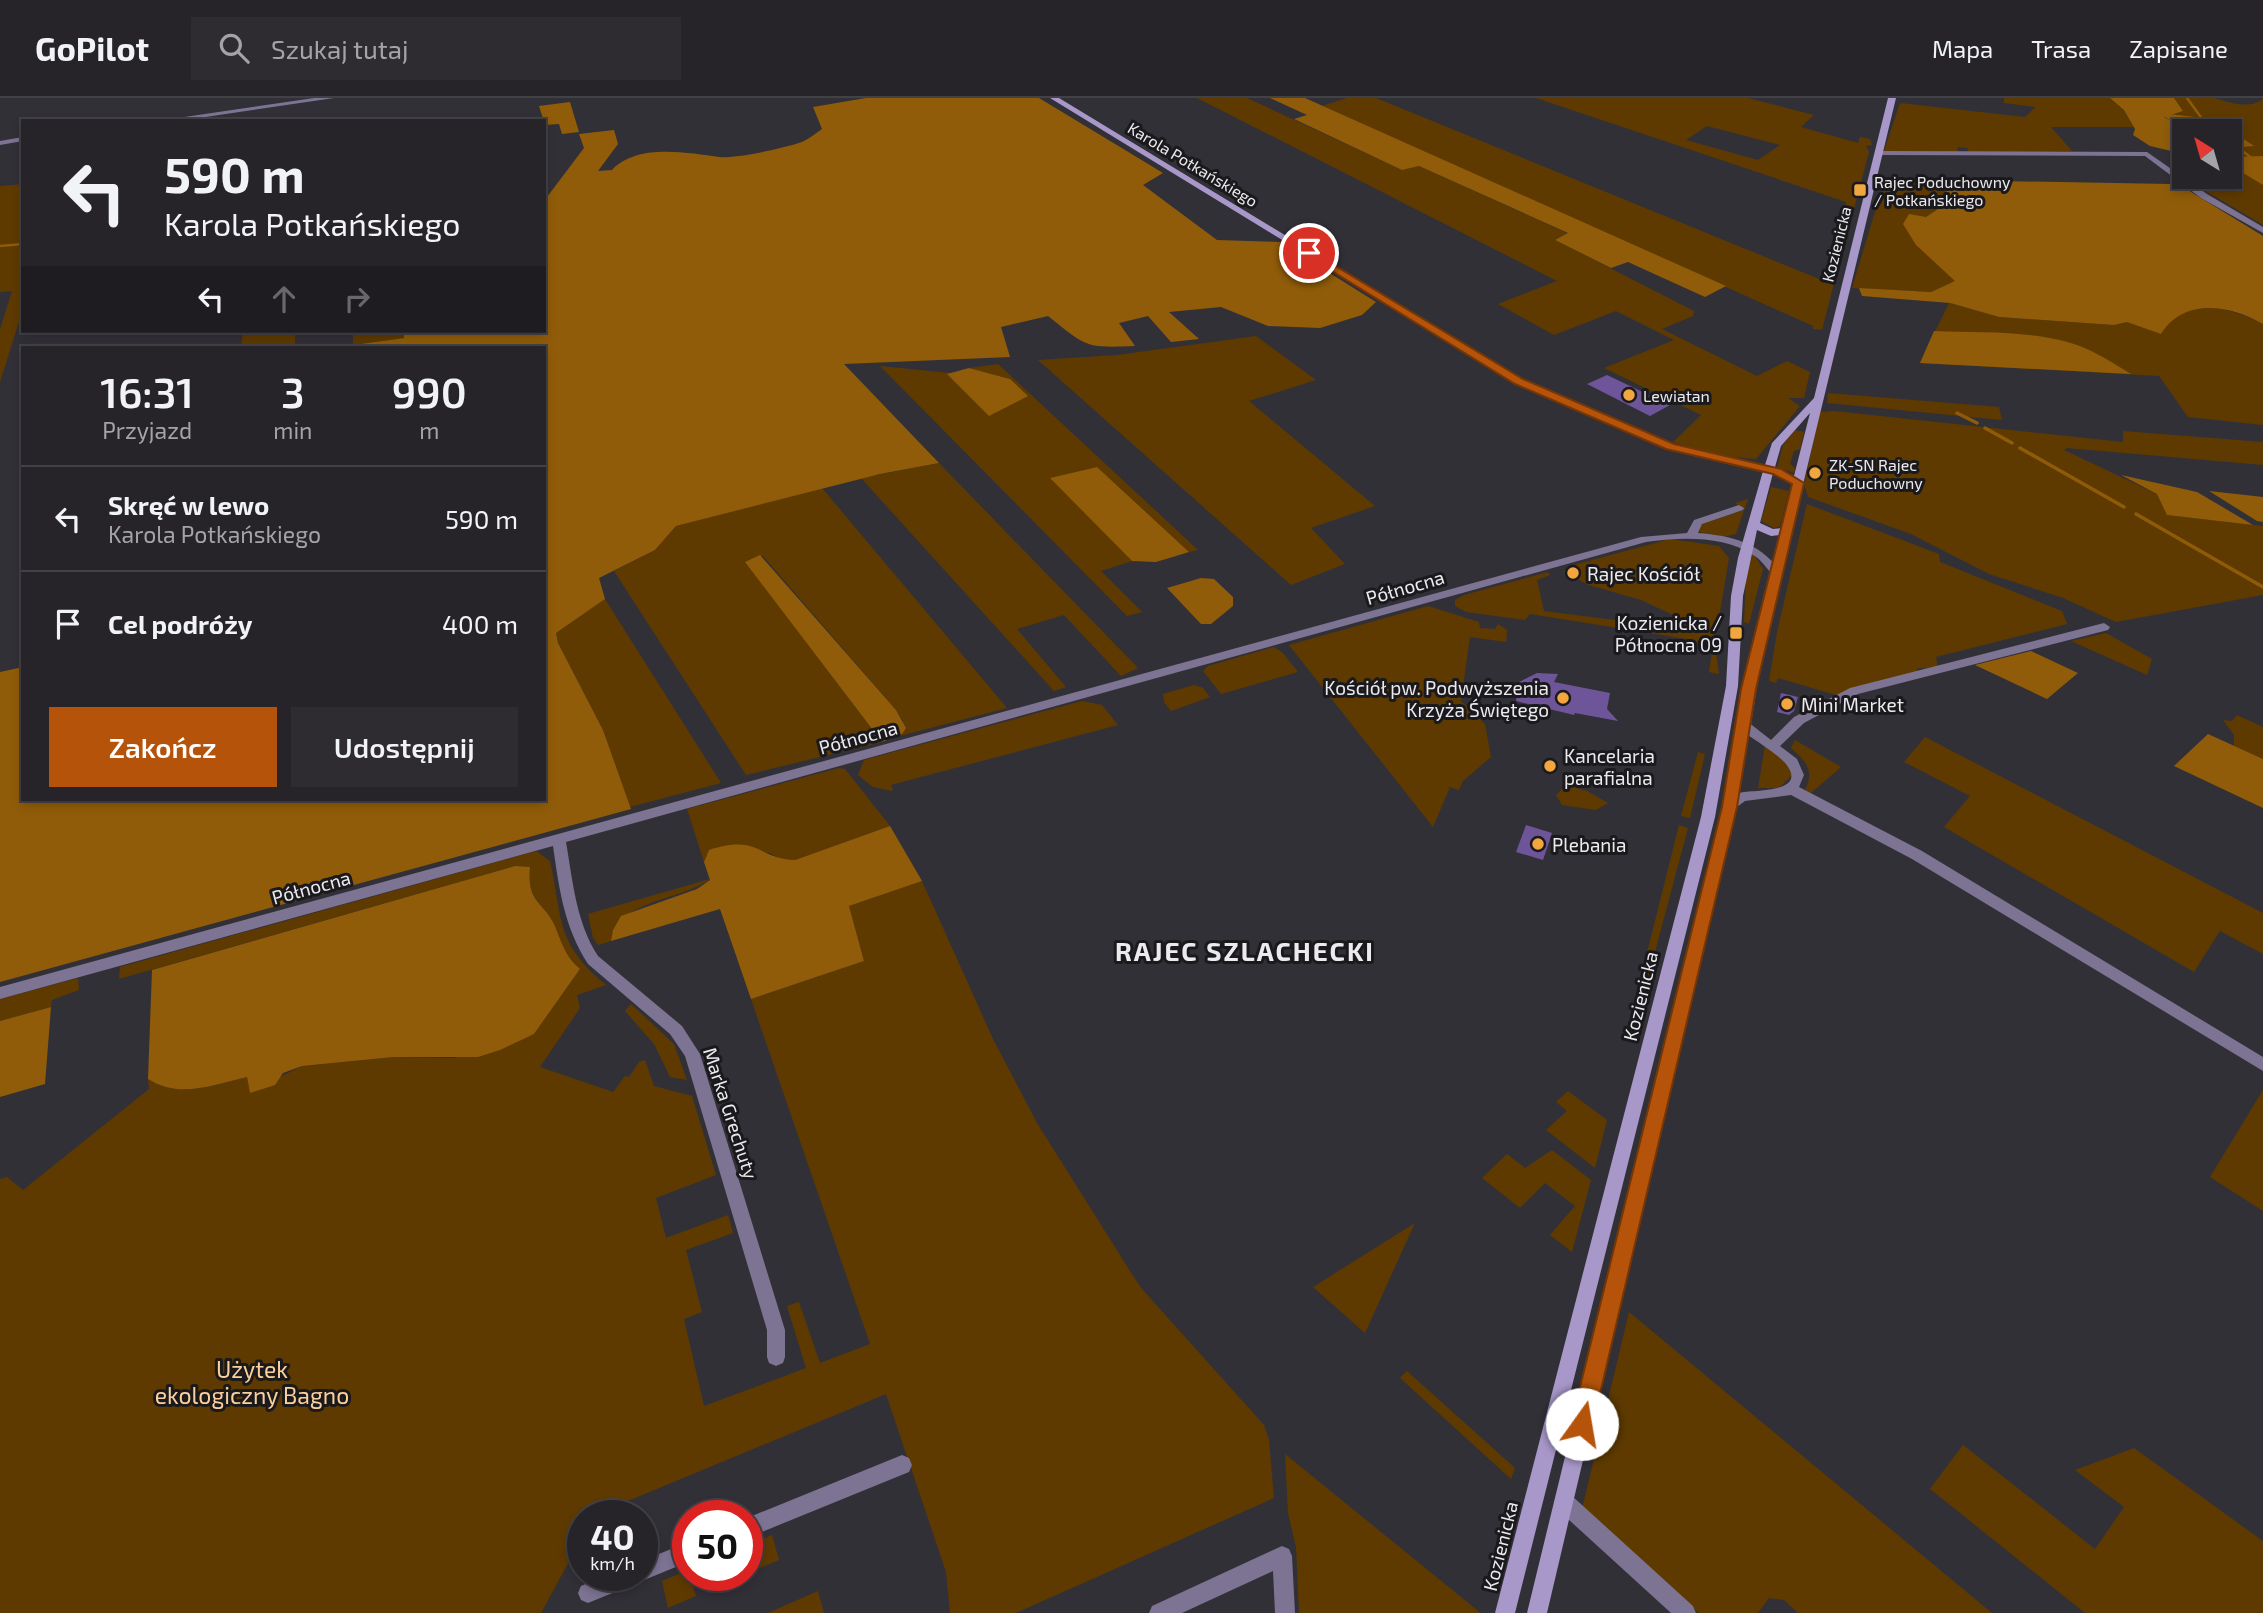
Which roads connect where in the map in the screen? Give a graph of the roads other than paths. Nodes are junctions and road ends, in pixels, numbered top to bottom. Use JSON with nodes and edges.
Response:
{"nodes":[{"id":1,"x":330,"y":98,"type":"edge"},
{"id":2,"x":1054,"y":98,"type":"edge"},
{"id":3,"x":1892,"y":98,"type":"edge"},
{"id":4,"x":176,"y":119,"type":"edge"},
{"id":5,"x":21,"y":139,"type":"edge"},
{"id":6,"x":0,"y":142,"type":"edge"},
{"id":7,"x":1879,"y":153,"type":"junction"},
{"id":8,"x":2263,"y":230,"type":"edge"},
{"id":9,"x":1816,"y":400,"type":"junction"},
{"id":10,"x":1767,"y":475,"type":"junction"},
{"id":11,"x":1798,"y":483,"type":"junction"},
{"id":12,"x":1740,"y":508,"type":"dead end"},
{"id":13,"x":1754,"y":524,"type":"junction"},
{"id":14,"x":1786,"y":530,"type":"junction"},
{"id":15,"x":1690,"y":536,"type":"junction"},
{"id":16,"x":1746,"y":552,"type":"junction"},
{"id":17,"x":1776,"y":572,"type":"junction"},
{"id":18,"x":2104,"y":628,"type":"dead end"},
{"id":19,"x":1743,"y":725,"type":"junction"},
{"id":20,"x":1773,"y":746,"type":"junction"},
{"id":21,"x":1718,"y":763,"type":"junction"},
{"id":22,"x":1733,"y":783,"type":"junction"},
{"id":23,"x":1791,"y":789,"type":"junction"},
{"id":24,"x":1752,"y":795,"type":"junction"},
{"id":25,"x":1730,"y":807,"type":"junction"},
{"id":26,"x":559,"y":840,"type":"junction"},
{"id":27,"x":0,"y":993,"type":"edge"},
{"id":28,"x":2263,"y":1065,"type":"edge"},
{"id":29,"x":776,"y":1357,"type":"dead end"},
{"id":30,"x":902,"y":1465,"type":"dead end"},
{"id":31,"x":1564,"y":1502,"type":"junction"},
{"id":32,"x":763,"y":1521,"type":"edge"},
{"id":33,"x":593,"y":1591,"type":"edge"},
{"id":34,"x":588,"y":1593,"type":"dead end"},
{"id":35,"x":1159,"y":1613,"type":"edge"},
{"id":36,"x":1286,"y":1613,"type":"edge"},
{"id":37,"x":1505,"y":1613,"type":"edge"},
{"id":38,"x":1537,"y":1613,"type":"edge"},
{"id":39,"x":1686,"y":1613,"type":"edge"}],
"edges":[{"from":1,"to":4,"type":"street"},
{"from":2,"to":10,"type":"main road","name":"Karola Potkańskiego"},
{"from":3,"to":7,"type":"main road","name":"Kozienicka"},
{"from":5,"to":6,"type":"street"},
{"from":7,"to":8,"type":"street"},
{"from":7,"to":9,"type":"main road","name":"Kozienicka"},
{"from":9,"to":10,"type":"main road","name":"Kozienicka"},
{"from":9,"to":11,"type":"main road","name":"Kozienicka"},
{"from":10,"to":11,"type":"main road"},
{"from":10,"to":13,"type":"main road","name":"Kozienicka"},
{"from":11,"to":14,"type":"main road","name":"Kozienicka"},
{"from":12,"to":15,"type":"street"},
{"from":13,"to":14,"type":"main road"},
{"from":13,"to":16,"type":"main road","name":"Kozienicka"},
{"from":14,"to":17,"type":"main road","name":"Kozienicka"},
{"from":15,"to":16,"type":"street","name":"Północna"},
{"from":15,"to":26,"type":"street","name":"Północna"},
{"from":16,"to":17,"type":"street","name":"Północna"},
{"from":16,"to":21,"type":"main road","name":"Kozienicka"},
{"from":17,"to":19,"type":"main road","name":"Kozienicka"},
{"from":18,"to":20,"type":"street"},
{"from":19,"to":20,"type":"street"},
{"from":19,"to":22,"type":"main road","name":"Kozienicka"},
{"from":20,"to":23,"type":"street"},
{"from":21,"to":22,"type":"street"},
{"from":21,"to":37,"type":"main road","name":"Kozienicka"},
{"from":22,"to":24,"type":"street"},
{"from":22,"to":25,"type":"main road","name":"Kozienicka"},
{"from":23,"to":24,"type":"street"},
{"from":23,"to":28,"type":"street"},
{"from":24,"to":25,"type":"street"},
{"from":25,"to":31,"type":"main road","name":"Kozienicka"},
{"from":26,"to":27,"type":"street","name":"Północna"},
{"from":26,"to":29,"type":"street","name":"Marka Grechuty"},
{"from":30,"to":32,"type":"street"},
{"from":31,"to":38,"type":"main road","name":"Kozienicka"},
{"from":31,"to":39,"type":"street"},
{"from":33,"to":34,"type":"street"},
{"from":35,"to":36,"type":"street"}]}
